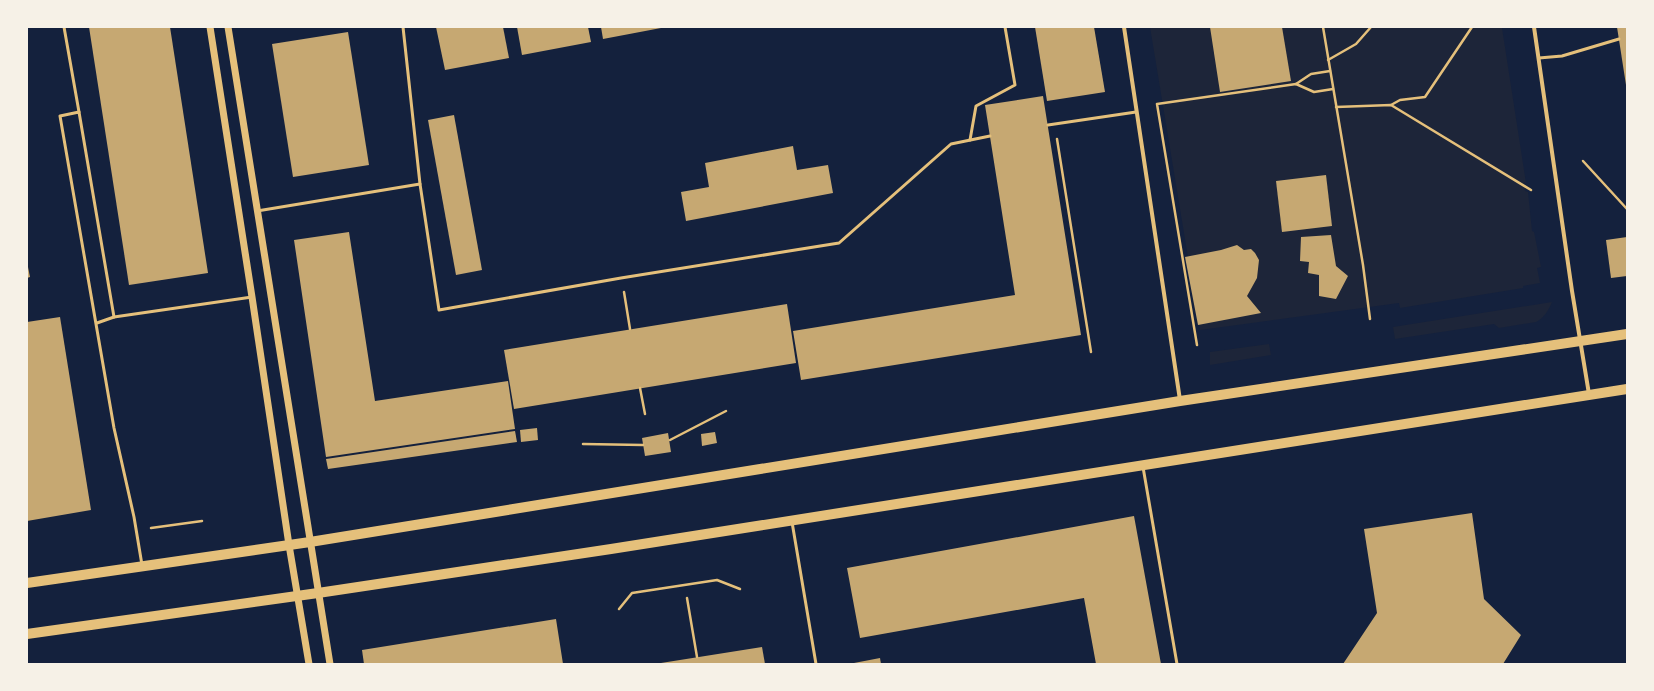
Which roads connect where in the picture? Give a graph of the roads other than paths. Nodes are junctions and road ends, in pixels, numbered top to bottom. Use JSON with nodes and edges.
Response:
{"nodes":[{"id":1,"x":64,"y":27,"type":"edge"},
{"id":2,"x":210,"y":27,"type":"edge"},
{"id":3,"x":228,"y":27,"type":"edge"},
{"id":4,"x":403,"y":27,"type":"edge"},
{"id":5,"x":1005,"y":27,"type":"edge"},
{"id":6,"x":1124,"y":27,"type":"edge"},
{"id":7,"x":1534,"y":27,"type":"edge"},
{"id":8,"x":1619,"y":39,"type":"dead end"},
{"id":9,"x":1539,"y":58,"type":"junction"},
{"id":10,"x":79,"y":112,"type":"junction"},
{"id":11,"x":1136,"y":112,"type":"junction"},
{"id":12,"x":1048,"y":125,"type":"dead end"},
{"id":13,"x":990,"y":136,"type":"dead end"},
{"id":14,"x":970,"y":140,"type":"junction"},
{"id":15,"x":420,"y":184,"type":"junction"},
{"id":16,"x":257,"y":211,"type":"junction"},
{"id":17,"x":252,"y":297,"type":"junction"},
{"id":18,"x":114,"y":317,"type":"junction"},
{"id":19,"x":97,"y":323,"type":"junction"},
{"id":20,"x":1627,"y":334,"type":"edge"},
{"id":21,"x":1580,"y":341,"type":"junction"},
{"id":22,"x":1627,"y":389,"type":"edge"},
{"id":23,"x":1589,"y":395,"type":"junction"},
{"id":24,"x":1180,"y":401,"type":"junction"},
{"id":25,"x":1142,"y":465,"type":"junction"},
{"id":26,"x":791,"y":520,"type":"junction"},
{"id":27,"x":310,"y":542,"type":"junction"},
{"id":28,"x":289,"y":545,"type":"junction"},
{"id":29,"x":142,"y":565,"type":"junction"},
{"id":30,"x":27,"y":583,"type":"edge"},
{"id":31,"x":318,"y":593,"type":"junction"},
{"id":32,"x":298,"y":595,"type":"junction"},
{"id":33,"x":27,"y":634,"type":"edge"},
{"id":34,"x":309,"y":664,"type":"edge"},
{"id":35,"x":330,"y":664,"type":"edge"},
{"id":36,"x":816,"y":664,"type":"edge"},
{"id":37,"x":1177,"y":664,"type":"edge"}],
"edges":[{"from":1,"to":10,"type":"lane"},
{"from":2,"to":17,"type":"street"},
{"from":3,"to":16,"type":"street"},
{"from":4,"to":15,"type":"lane"},
{"from":5,"to":14,"type":"lane"},
{"from":6,"to":11,"type":"street"},
{"from":7,"to":9,"type":"street"},
{"from":8,"to":9,"type":"lane"},
{"from":9,"to":21,"type":"street"},
{"from":10,"to":18,"type":"lane"},
{"from":10,"to":19,"type":"lane"},
{"from":11,"to":12,"type":"lane"},
{"from":11,"to":24,"type":"street"},
{"from":13,"to":14,"type":"lane"},
{"from":14,"to":15,"type":"lane"},
{"from":15,"to":16,"type":"lane"},
{"from":16,"to":27,"type":"street"},
{"from":17,"to":18,"type":"lane"},
{"from":17,"to":28,"type":"street"},
{"from":18,"to":19,"type":"lane"},
{"from":19,"to":29,"type":"lane"},
{"from":20,"to":21,"type":"main road"},
{"from":21,"to":23,"type":"street"},
{"from":21,"to":24,"type":"main road"},
{"from":22,"to":23,"type":"main road"},
{"from":23,"to":25,"type":"main road"},
{"from":24,"to":27,"type":"main road"},
{"from":25,"to":26,"type":"main road"},
{"from":25,"to":37,"type":"lane"},
{"from":26,"to":31,"type":"main road"},
{"from":26,"to":36,"type":"lane"},
{"from":27,"to":28,"type":"main road"},
{"from":27,"to":31,"type":"street"},
{"from":28,"to":29,"type":"main road"},
{"from":28,"to":32,"type":"street"},
{"from":29,"to":30,"type":"main road"},
{"from":31,"to":32,"type":"main road"},
{"from":31,"to":35,"type":"street"},
{"from":32,"to":33,"type":"main road"},
{"from":32,"to":34,"type":"street"}]}
